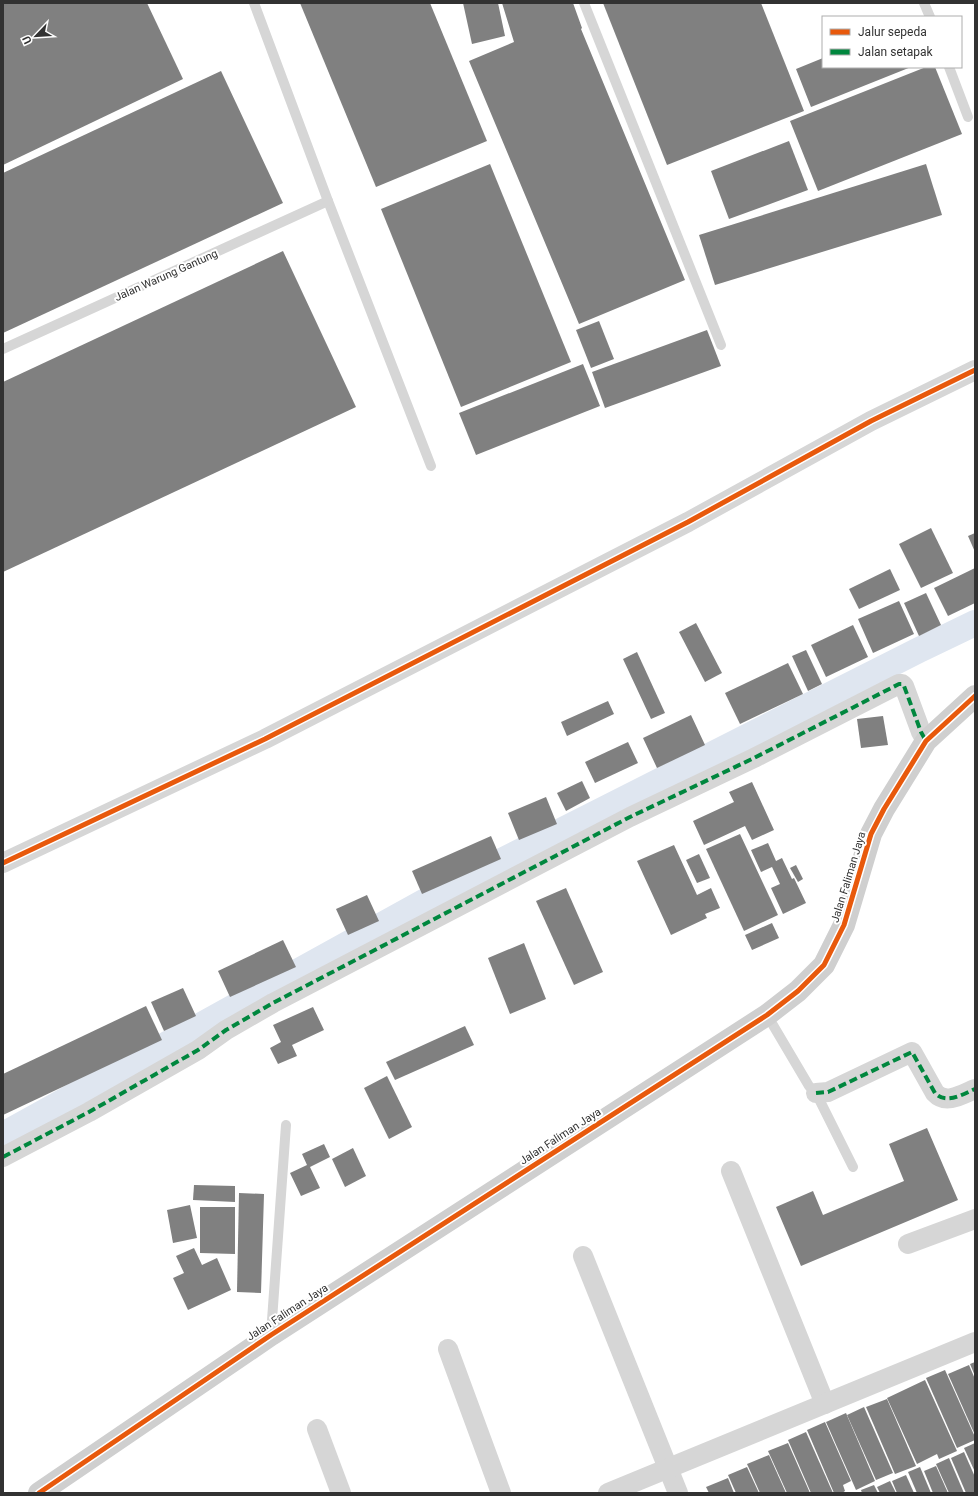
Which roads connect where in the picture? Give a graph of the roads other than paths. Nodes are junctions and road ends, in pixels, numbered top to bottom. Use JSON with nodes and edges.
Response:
{"nodes":[{"id":1,"x":254,"y":3,"type":"edge"},
{"id":2,"x":584,"y":3,"type":"edge"},
{"id":3,"x":924,"y":3,"type":"edge"},
{"id":4,"x":930,"y":16,"type":"edge"},
{"id":5,"x":949,"y":68,"type":"edge"},
{"id":6,"x":968,"y":117,"type":"dead end"},
{"id":7,"x":328,"y":201,"type":"junction"},
{"id":8,"x":721,"y":345,"type":"dead end"},
{"id":9,"x":3,"y":349,"type":"edge"},
{"id":10,"x":975,"y":370,"type":"edge"},
{"id":11,"x":431,"y":466,"type":"dead end"},
{"id":12,"x":975,"y":696,"type":"edge"},
{"id":13,"x":923,"y":741,"type":"junction"},
{"id":14,"x":3,"y":863,"type":"edge"},
{"id":15,"x":770,"y":1022,"type":"junction"},
{"id":16,"x":975,"y":1089,"type":"edge"},
{"id":17,"x":812,"y":1090,"type":"junction"},
{"id":18,"x":286,"y":1125,"type":"dead end"},
{"id":19,"x":3,"y":1157,"type":"edge"},
{"id":20,"x":853,"y":1167,"type":"dead end"},
{"id":21,"x":731,"y":1171,"type":"dead end"},
{"id":22,"x":975,"y":1219,"type":"edge"},
{"id":23,"x":908,"y":1244,"type":"dead end"},
{"id":24,"x":583,"y":1256,"type":"dead end"},
{"id":25,"x":271,"y":1334,"type":"junction"},
{"id":26,"x":975,"y":1342,"type":"edge"},
{"id":27,"x":448,"y":1349,"type":"dead end"},
{"id":28,"x":825,"y":1404,"type":"junction"},
{"id":29,"x":317,"y":1429,"type":"dead end"},
{"id":30,"x":668,"y":1468,"type":"junction"},
{"id":31,"x":39,"y":1493,"type":"edge"},
{"id":32,"x":341,"y":1493,"type":"edge"},
{"id":33,"x":501,"y":1493,"type":"edge"},
{"id":34,"x":608,"y":1493,"type":"edge"},
{"id":35,"x":678,"y":1493,"type":"edge"}],
"edges":[{"from":1,"to":7,"type":"lane"},
{"from":2,"to":8,"type":"lane"},
{"from":3,"to":4,"type":"lane"},
{"from":5,"to":6,"type":"lane"},
{"from":7,"to":9,"type":"lane","name":"Jalan Warung Gantung"},
{"from":7,"to":11,"type":"lane"},
{"from":10,"to":14,"type":"street"},
{"from":12,"to":13,"type":"street","name":"Jalan Faliman Jaya"},
{"from":13,"to":15,"type":"street","name":"Jalan Faliman Jaya"},
{"from":13,"to":19,"type":"street"},
{"from":15,"to":17,"type":"lane"},
{"from":15,"to":25,"type":"street","name":"Jalan Faliman Jaya"},
{"from":16,"to":17,"type":"street"},
{"from":17,"to":20,"type":"lane"},
{"from":18,"to":25,"type":"lane"},
{"from":21,"to":28,"type":"street"},
{"from":22,"to":23,"type":"street"},
{"from":24,"to":30,"type":"street"},
{"from":25,"to":31,"type":"street","name":"Jalan Faliman Jaya"},
{"from":26,"to":28,"type":"street"},
{"from":27,"to":33,"type":"street"},
{"from":28,"to":30,"type":"street"},
{"from":29,"to":32,"type":"street"},
{"from":30,"to":34,"type":"street"},
{"from":30,"to":35,"type":"street"}]}
